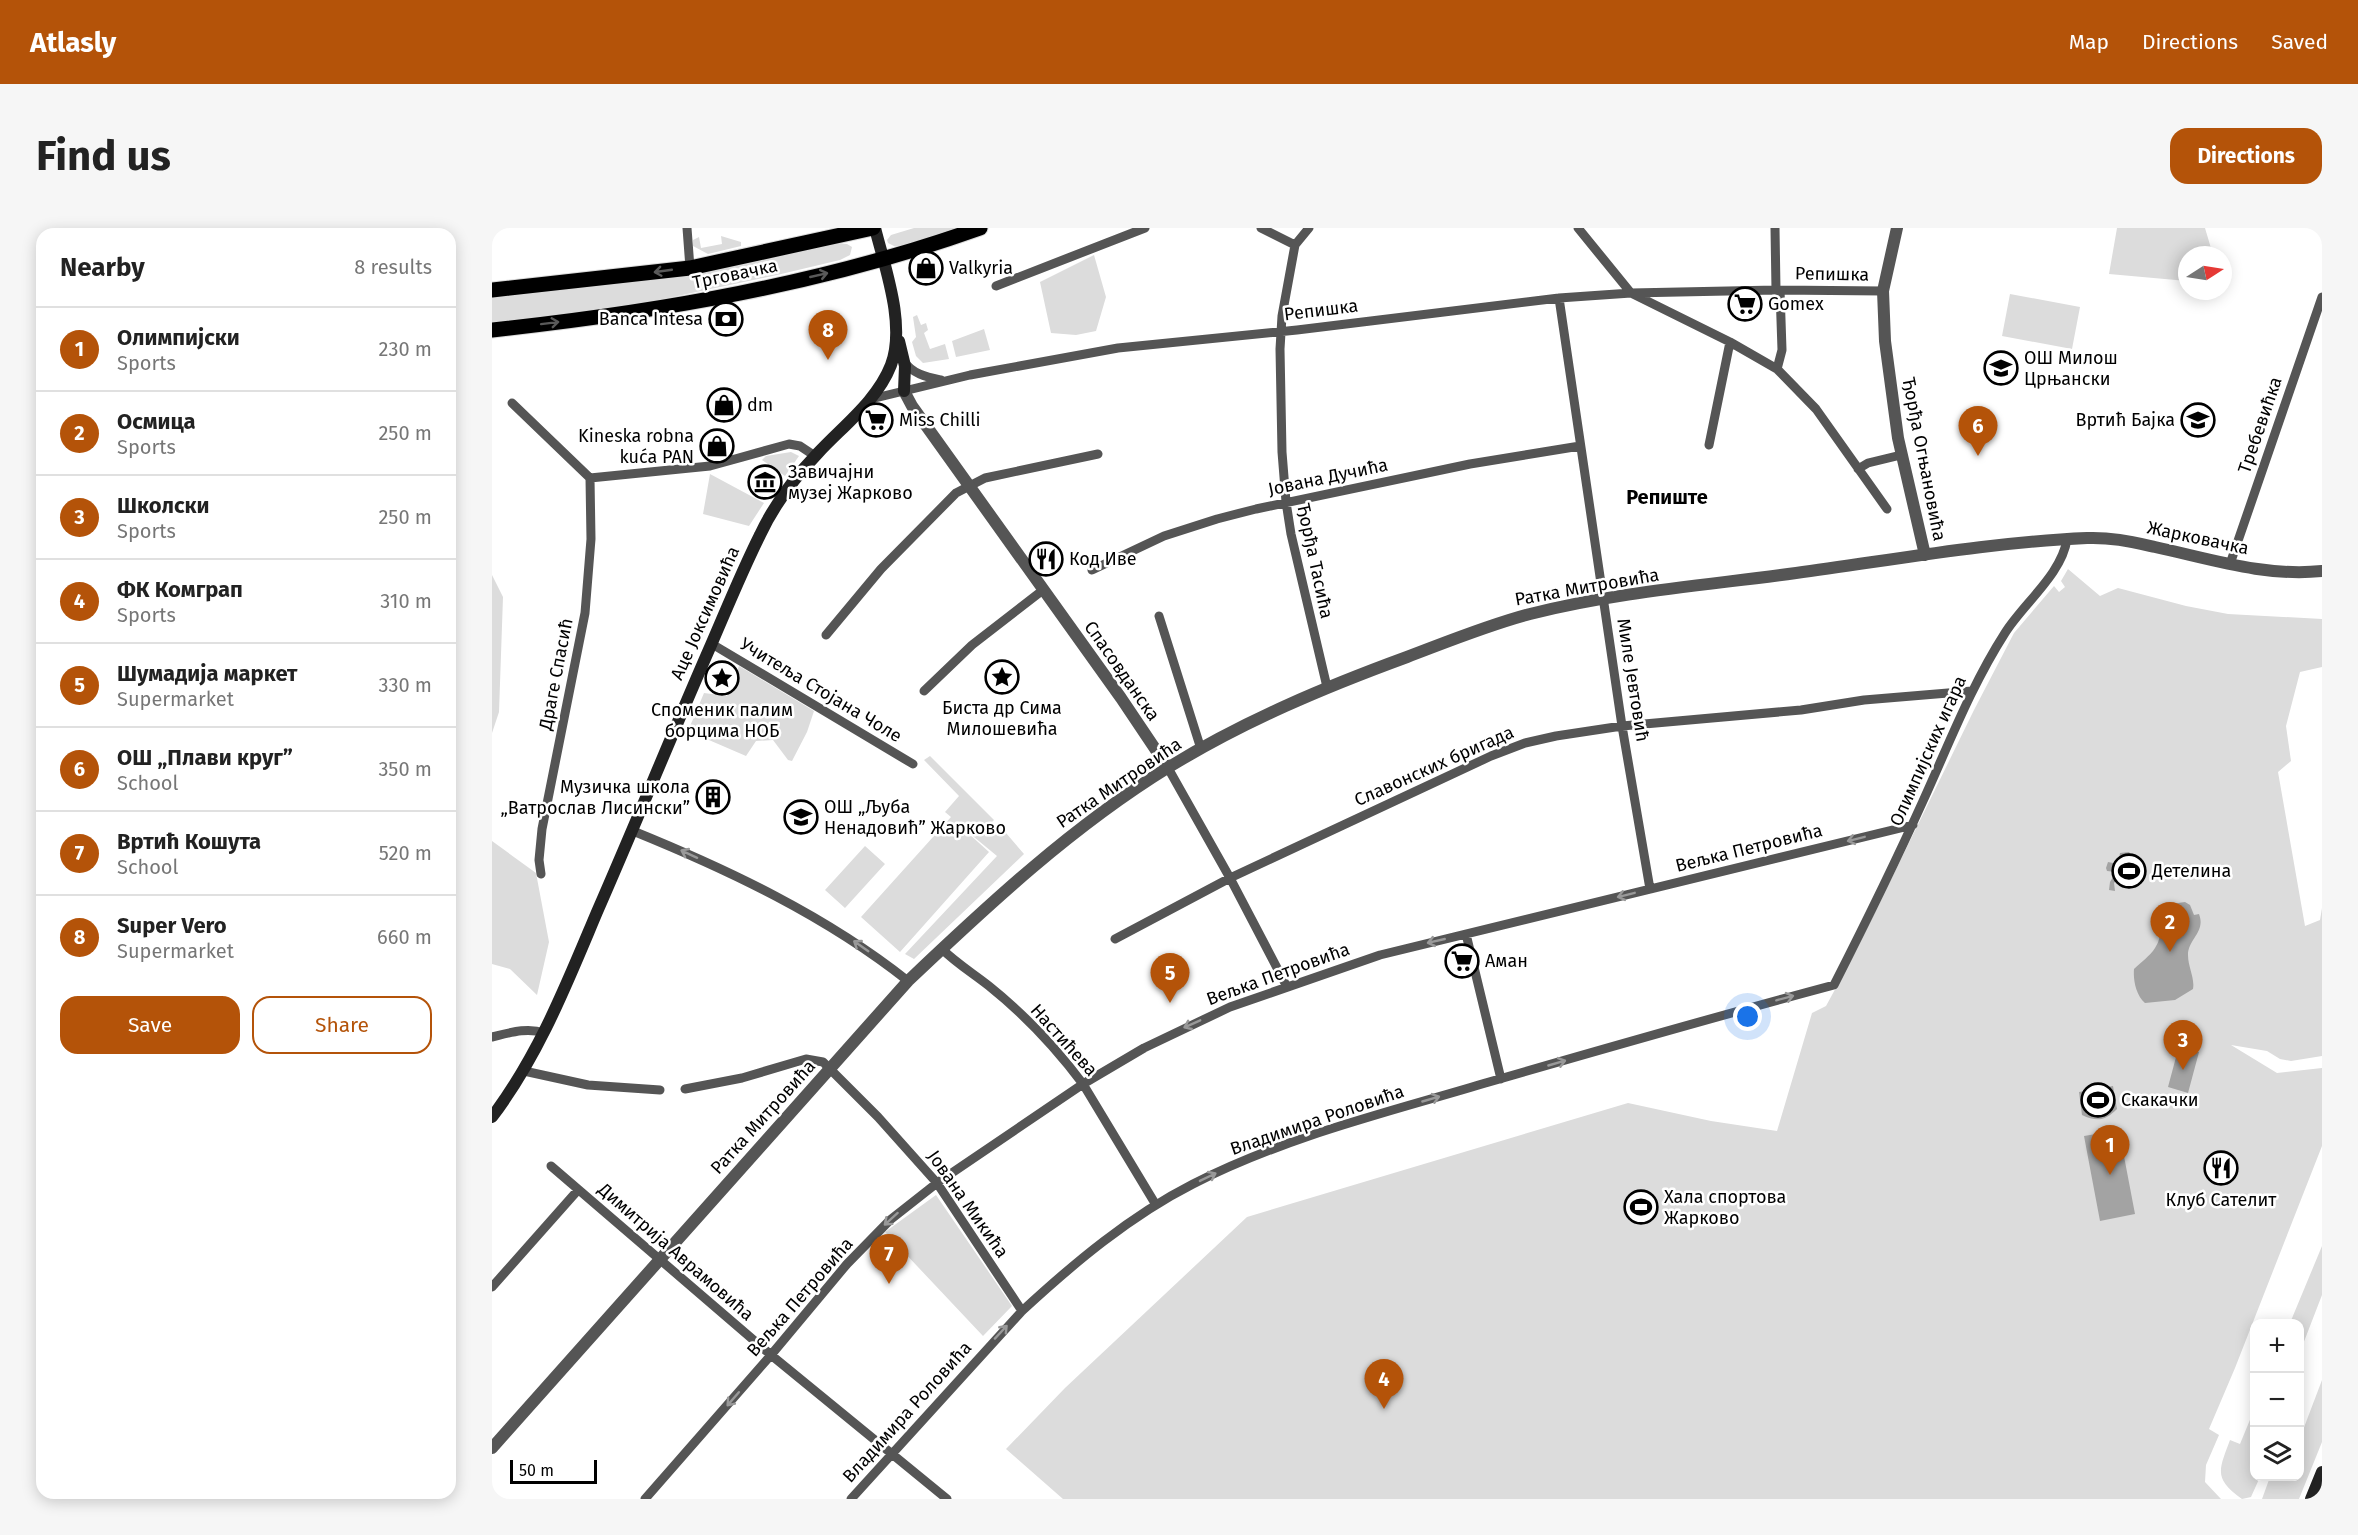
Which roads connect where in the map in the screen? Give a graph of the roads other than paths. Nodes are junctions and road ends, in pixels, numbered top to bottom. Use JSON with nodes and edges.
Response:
{"nodes":[{"id":1,"x":687,"y":228,"type":"edge"},
{"id":2,"x":874,"y":228,"type":"edge"},
{"id":3,"x":980,"y":228,"type":"edge"},
{"id":4,"x":1145,"y":228,"type":"edge"},
{"id":5,"x":1261,"y":228,"type":"edge"},
{"id":6,"x":1310,"y":228,"type":"edge"},
{"id":7,"x":1578,"y":228,"type":"edge"},
{"id":8,"x":1775,"y":228,"type":"edge"},
{"id":9,"x":1897,"y":228,"type":"edge"},
{"id":10,"x":1295,"y":245,"type":"junction"},
{"id":11,"x":883,"y":259,"type":"junction"},
{"id":12,"x":690,"y":268,"type":"junction"},
{"id":13,"x":996,"y":286,"type":"dead end"},
{"id":14,"x":492,"y":290,"type":"edge"},
{"id":15,"x":1778,"y":290,"type":"junction"},
{"id":16,"x":1883,"y":291,"type":"junction"},
{"id":17,"x":1630,"y":293,"type":"junction"},
{"id":18,"x":2322,"y":297,"type":"edge"},
{"id":19,"x":1559,"y":298,"type":"junction"},
{"id":20,"x":492,"y":330,"type":"edge"},
{"id":21,"x":1281,"y":331,"type":"junction"},
{"id":22,"x":1730,"y":342,"type":"junction"},
{"id":23,"x":898,"y":358,"type":"junction"},
{"id":24,"x":1777,"y":369,"type":"junction"},
{"id":25,"x":943,"y":381,"type":"junction"},
{"id":26,"x":904,"y":390,"type":"junction"},
{"id":27,"x":871,"y":399,"type":"junction"},
{"id":28,"x":512,"y":403,"type":"dead end"},
{"id":29,"x":1709,"y":445,"type":"dead end"},
{"id":30,"x":1580,"y":446,"type":"junction"},
{"id":31,"x":1098,"y":454,"type":"dead end"},
{"id":32,"x":1901,"y":454,"type":"junction"},
{"id":33,"x":815,"y":456,"type":"junction"},
{"id":34,"x":1858,"y":469,"type":"junction"},
{"id":35,"x":590,"y":478,"type":"junction"},
{"id":36,"x":968,"y":485,"type":"junction"},
{"id":37,"x":1286,"y":502,"type":"junction"},
{"id":38,"x":1887,"y":509,"type":"dead end"},
{"id":39,"x":2067,"y":539,"type":"junction"},
{"id":40,"x":1925,"y":555,"type":"junction"},
{"id":41,"x":2230,"y":564,"type":"junction"},
{"id":42,"x":1092,"y":570,"type":"dead end"},
{"id":43,"x":2322,"y":571,"type":"edge"},
{"id":44,"x":1043,"y":590,"type":"junction"},
{"id":45,"x":1603,"y":599,"type":"junction"},
{"id":46,"x":1159,"y":616,"type":"dead end"},
{"id":47,"x":826,"y":635,"type":"dead end"},
{"id":48,"x":712,"y":644,"type":"junction"},
{"id":49,"x":1327,"y":687,"type":"junction"},
{"id":50,"x":924,"y":691,"type":"dead end"},
{"id":51,"x":1972,"y":691,"type":"junction"},
{"id":52,"x":1622,"y":726,"type":"junction"},
{"id":53,"x":1201,"y":749,"type":"junction"},
{"id":54,"x":913,"y":764,"type":"dead end"},
{"id":55,"x":1168,"y":768,"type":"junction"},
{"id":56,"x":1913,"y":825,"type":"junction"},
{"id":57,"x":633,"y":831,"type":"junction"},
{"id":58,"x":541,"y":874,"type":"dead end"},
{"id":59,"x":1230,"y":878,"type":"junction"},
{"id":60,"x":1650,"y":889,"type":"junction"},
{"id":61,"x":1466,"y":934,"type":"junction"},
{"id":62,"x":1115,"y":939,"type":"dead end"},
{"id":63,"x":942,"y":949,"type":"junction"},
{"id":64,"x":908,"y":981,"type":"junction"},
{"id":65,"x":1834,"y":985,"type":"joint"},
{"id":66,"x":1287,"y":987,"type":"junction"},
{"id":67,"x":544,"y":1033,"type":"junction"},
{"id":68,"x":492,"y":1037,"type":"edge"},
{"id":69,"x":831,"y":1069,"type":"junction"},
{"id":70,"x":524,"y":1071,"type":"junction"},
{"id":71,"x":1500,"y":1079,"type":"junction"},
{"id":72,"x":1083,"y":1084,"type":"junction"},
{"id":73,"x":685,"y":1089,"type":"dead end"},
{"id":74,"x":660,"y":1090,"type":"dead end"},
{"id":75,"x":492,"y":1117,"type":"edge"},
{"id":76,"x":551,"y":1166,"type":"dead end"},
{"id":77,"x":937,"y":1183,"type":"junction"},
{"id":78,"x":578,"y":1190,"type":"junction"},
{"id":79,"x":1156,"y":1205,"type":"junction"},
{"id":80,"x":659,"y":1260,"type":"junction"},
{"id":81,"x":492,"y":1287,"type":"edge"},
{"id":82,"x":1022,"y":1311,"type":"junction"},
{"id":83,"x":771,"y":1355,"type":"junction"},
{"id":84,"x":492,"y":1448,"type":"edge"},
{"id":85,"x":892,"y":1454,"type":"junction"},
{"id":86,"x":2322,"y":1472,"type":"edge"},
{"id":87,"x":645,"y":1499,"type":"edge"},
{"id":88,"x":851,"y":1499,"type":"edge"},
{"id":89,"x":947,"y":1499,"type":"edge"},
{"id":90,"x":2311,"y":1499,"type":"edge"}],
"edges":[{"from":1,"to":12,"type":"street"},
{"from":2,"to":11,"type":"main road","name":"Аце Јоксимовића"},
{"from":2,"to":12,"type":"main road","name":"Трговачка"},
{"from":3,"to":11,"type":"main road","name":"Трговачка"},
{"from":4,"to":13,"type":"street"},
{"from":5,"to":10,"type":"street"},
{"from":6,"to":10,"type":"street"},
{"from":7,"to":17,"type":"street"},
{"from":8,"to":15,"type":"street"},
{"from":9,"to":16,"type":"street","name":"Ђорђа Огњановића"},
{"from":10,"to":21,"type":"street","name":"Ђорђа Тасића"},
{"from":20,"to":11,"type":"main road","name":"Трговачка","one_way":true},
{"from":11,"to":23,"type":"main road","name":"Аце Јоксимовића"},
{"from":12,"to":14,"type":"main road","name":"Трговачка","one_way":true},
{"from":15,"to":16,"type":"street","name":"Репишка"},
{"from":15,"to":17,"type":"street","name":"Репишка"},
{"from":15,"to":24,"type":"street","name":"Репишка"},
{"from":16,"to":32,"type":"street","name":"Ђорђа Огњановића"},
{"from":17,"to":19,"type":"street","name":"Репишка"},
{"from":17,"to":22,"type":"street"},
{"from":18,"to":41,"type":"street","name":"Требевићка"},
{"from":19,"to":21,"type":"street","name":"Репишка"},
{"from":19,"to":30,"type":"street","name":"Миле Јевтовић"},
{"from":21,"to":25,"type":"street","name":"Репишка"},
{"from":21,"to":37,"type":"street","name":"Ђорђа Тасића"},
{"from":22,"to":24,"type":"street"},
{"from":22,"to":29,"type":"street"},
{"from":23,"to":25,"type":"street"},
{"from":23,"to":26,"type":"main road"},
{"from":23,"to":27,"type":"main road","name":"Аце Јоксимовића"},
{"from":24,"to":34,"type":"street"},
{"from":25,"to":26,"type":"street","name":"Репишка"},
{"from":26,"to":27,"type":"street","name":"Репишка"},
{"from":26,"to":36,"type":"street","name":"Спасовданска"},
{"from":27,"to":33,"type":"main road","name":"Аце Јоксимовића"},
{"from":28,"to":35,"type":"street"},
{"from":30,"to":37,"type":"street","name":"Јована Дучића"},
{"from":30,"to":45,"type":"street","name":"Миле Јевтовић"},
{"from":31,"to":36,"type":"street"},
{"from":32,"to":34,"type":"street"},
{"from":32,"to":40,"type":"street","name":"Ђорђа Огњановића"},
{"from":33,"to":35,"type":"street"},
{"from":33,"to":48,"type":"main road","name":"Аце Јоксимовића"},
{"from":34,"to":38,"type":"street"},
{"from":35,"to":58,"type":"street","name":"Драге Спасић"},
{"from":36,"to":44,"type":"street","name":"Спасовданска"},
{"from":36,"to":47,"type":"street"},
{"from":37,"to":42,"type":"street","name":"Јована Дучића"},
{"from":37,"to":49,"type":"street","name":"Ђорђа Тасића"},
{"from":39,"to":40,"type":"street","name":"Ратка Митровића"},
{"from":39,"to":41,"type":"street","name":"Жарковачка"},
{"from":39,"to":51,"type":"street","name":"Олимпијских игара"},
{"from":40,"to":45,"type":"street","name":"Ратка Митровића"},
{"from":41,"to":43,"type":"street","name":"Жарковачка"},
{"from":44,"to":50,"type":"street"},
{"from":44,"to":55,"type":"street","name":"Спасовданска"},
{"from":45,"to":49,"type":"street","name":"Ратка Митровића"},
{"from":45,"to":52,"type":"street","name":"Миле Јевтовић"},
{"from":46,"to":53,"type":"street"},
{"from":48,"to":54,"type":"street","name":"Учитеља Стојана Чоле"},
{"from":48,"to":57,"type":"main road","name":"Аце Јоксимовића"},
{"from":49,"to":53,"type":"street","name":"Ратка Митровића"},
{"from":51,"to":52,"type":"street","name":"Славонских бригада"},
{"from":51,"to":56,"type":"street","name":"Олимпијских игара"},
{"from":52,"to":59,"type":"street","name":"Славонских бригада"},
{"from":52,"to":60,"type":"street","name":"Миле Јевтовић"},
{"from":53,"to":55,"type":"street","name":"Ратка Митровића"},
{"from":55,"to":59,"type":"street","name":"Спасовданска"},
{"from":55,"to":63,"type":"street","name":"Ратка Митровића"},
{"from":56,"to":60,"type":"street","name":"Вељка Петровића","one_way":true},
{"from":56,"to":65,"type":"street","name":"Олимпијских игара"},
{"from":64,"to":57,"type":"street","one_way":true},
{"from":57,"to":67,"type":"main road","name":"Аце Јоксимовића"},
{"from":59,"to":62,"type":"street","name":"Славонских бригада"},
{"from":59,"to":66,"type":"street","name":"Спасовданска"},
{"from":60,"to":61,"type":"street","name":"Вељка Петровића","one_way":true},
{"from":61,"to":66,"type":"street","name":"Вељка Петровића","one_way":true},
{"from":61,"to":71,"type":"street"},
{"from":63,"to":64,"type":"street","name":"Ратка Митровића"},
{"from":63,"to":72,"type":"street","name":"Настићева"},
{"from":64,"to":69,"type":"street","name":"Ратка Митровића"},
{"from":71,"to":65,"type":"street","name":"Владимира Роловића","one_way":true},
{"from":66,"to":72,"type":"street","name":"Вељка Петровића","one_way":true},
{"from":67,"to":68,"type":"street"},
{"from":67,"to":70,"type":"main road","name":"Аце Јоксимовића"},
{"from":69,"to":73,"type":"street"},
{"from":69,"to":77,"type":"street","name":"Јована Микића"},
{"from":69,"to":80,"type":"street","name":"Ратка Митровића"},
{"from":70,"to":74,"type":"street"},
{"from":70,"to":75,"type":"main road","name":"Аце Јоксимовића"},
{"from":79,"to":71,"type":"street","name":"Владимира Роловића","one_way":true},
{"from":72,"to":77,"type":"street","name":"Вељка Петровића"},
{"from":72,"to":79,"type":"street","name":"Настићева"},
{"from":76,"to":78,"type":"street","name":"Димитрија Аврамовића"},
{"from":77,"to":82,"type":"street","name":"Јована Микића"},
{"from":77,"to":83,"type":"street","name":"Вељка Петровића","one_way":true},
{"from":78,"to":80,"type":"street","name":"Димитрија Аврамовића"},
{"from":78,"to":81,"type":"street"},
{"from":79,"to":82,"type":"street","name":"Владимира Роловића"},
{"from":80,"to":83,"type":"street","name":"Димитрија Аврамовића"},
{"from":80,"to":84,"type":"street","name":"Ратка Митровића"},
{"from":85,"to":82,"type":"street","name":"Владимира Роловића","one_way":true},
{"from":83,"to":85,"type":"street","name":"Димитрија Аврамовића"},
{"from":83,"to":87,"type":"street","name":"Вељка Петровића","one_way":true},
{"from":85,"to":88,"type":"street","name":"Владимира Роловића"},
{"from":85,"to":89,"type":"street","name":"Димитрија Аврамовића"},
{"from":86,"to":90,"type":"main road"}]}
